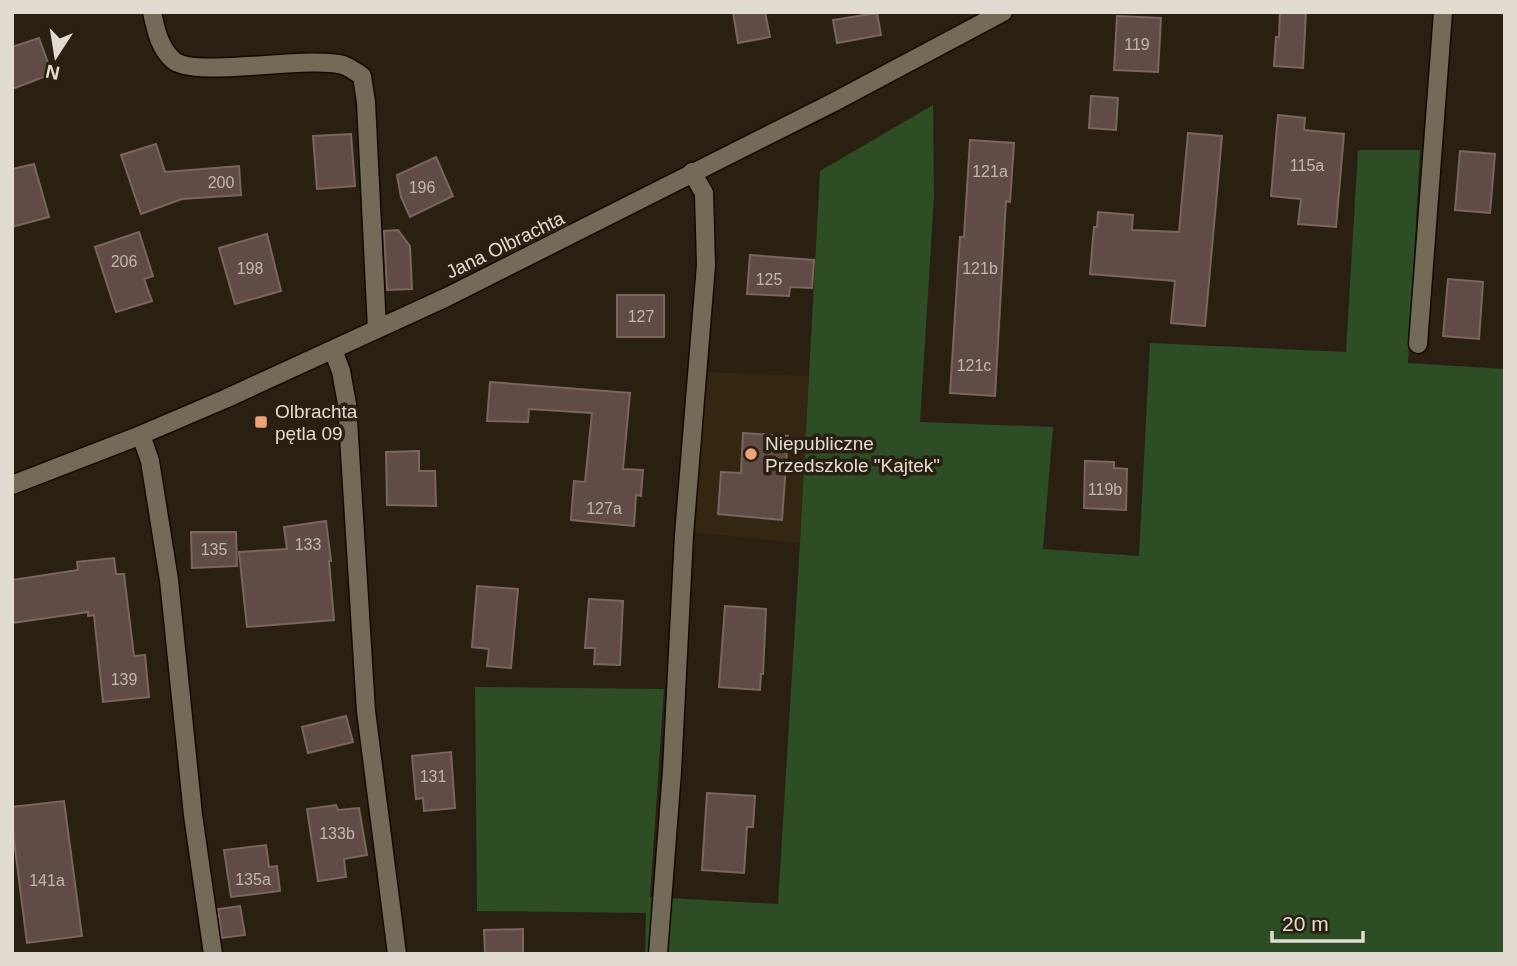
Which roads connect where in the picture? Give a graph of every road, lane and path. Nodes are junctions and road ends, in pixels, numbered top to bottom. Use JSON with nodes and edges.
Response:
{"nodes":[{"id":1,"x":152,"y":12,"type":"edge"},
{"id":2,"x":1003,"y":12,"type":"edge"},
{"id":3,"x":1443,"y":12,"type":"edge"},
{"id":4,"x":692,"y":172,"type":"junction"},
{"id":5,"x":377,"y":330,"type":"junction"},
{"id":6,"x":1418,"y":344,"type":"dead end"},
{"id":7,"x":333,"y":350,"type":"junction"},
{"id":8,"x":141,"y":435,"type":"junction"},
{"id":9,"x":12,"y":485,"type":"edge"},
{"id":10,"x":212,"y":954,"type":"edge"},
{"id":11,"x":397,"y":954,"type":"edge"},
{"id":12,"x":658,"y":954,"type":"edge"}],
"edges":[{"from":1,"to":5,"type":"street"},
{"from":2,"to":4,"type":"street","name":"Jana Olbrachta"},
{"from":3,"to":6,"type":"street"},
{"from":4,"to":5,"type":"street","name":"Jana Olbrachta"},
{"from":4,"to":12,"type":"street"},
{"from":5,"to":7,"type":"street","name":"Jana Olbrachta"},
{"from":7,"to":8,"type":"street","name":"Jana Olbrachta"},
{"from":7,"to":11,"type":"street"},
{"from":8,"to":9,"type":"street","name":"Jana Olbrachta"},
{"from":8,"to":10,"type":"street"}]}
